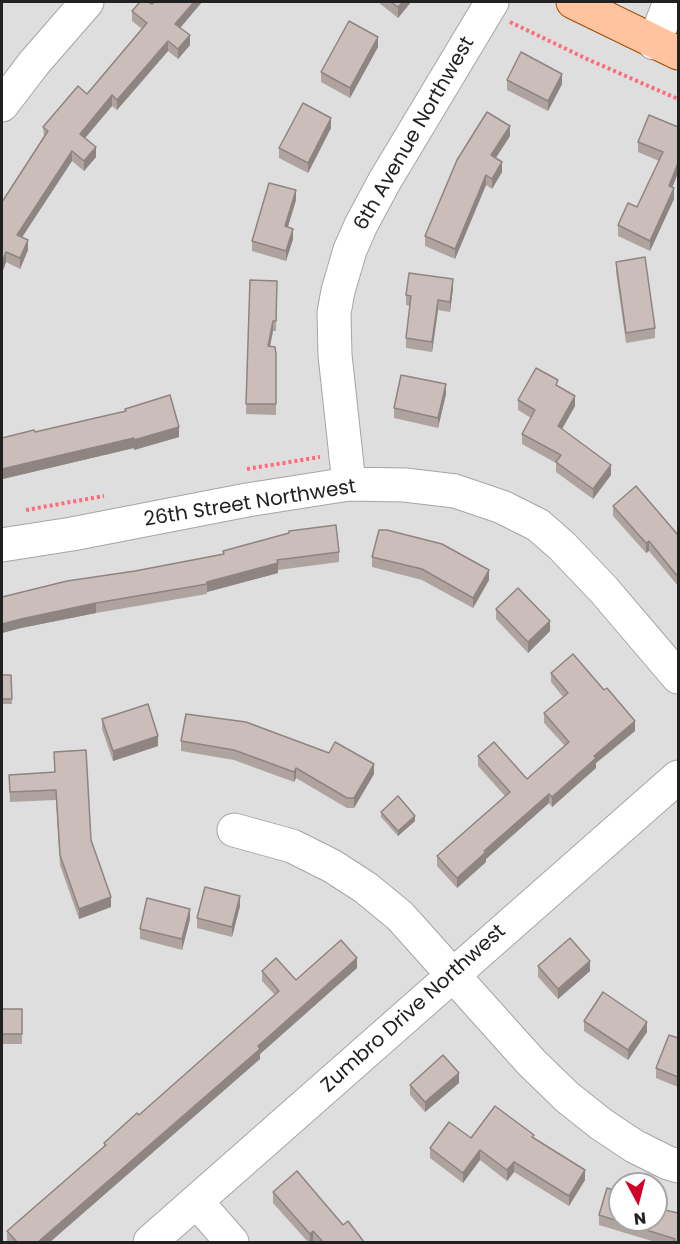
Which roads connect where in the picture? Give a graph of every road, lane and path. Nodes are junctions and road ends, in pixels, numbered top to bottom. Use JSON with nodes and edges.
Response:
{"nodes":[{"id":1,"x":87,"y":2,"type":"edge"},
{"id":2,"x":573,"y":2,"type":"edge"},
{"id":3,"x":670,"y":2,"type":"edge"},
{"id":4,"x":502,"y":13,"type":"edge"},
{"id":5,"x":666,"y":48,"type":"edge"},
{"id":6,"x":678,"y":99,"type":"edge"},
{"id":7,"x":2,"y":105,"type":"edge"},
{"id":8,"x":349,"y":484,"type":"junction"},
{"id":9,"x":2,"y":545,"type":"edge"},
{"id":10,"x":678,"y":677,"type":"edge"},
{"id":11,"x":678,"y":777,"type":"edge"},
{"id":12,"x":234,"y":830,"type":"dead end"},
{"id":13,"x":452,"y":975,"type":"junction"},
{"id":14,"x":678,"y":1166,"type":"edge"},
{"id":15,"x":197,"y":1202,"type":"junction"},
{"id":16,"x":150,"y":1242,"type":"edge"},
{"id":17,"x":232,"y":1242,"type":"edge"}],
"edges":[{"from":1,"to":7,"type":"street"},
{"from":2,"to":5,"type":"main road"},
{"from":3,"to":5,"type":"street"},
{"from":4,"to":6,"type":"path"},
{"from":4,"to":8,"type":"street","name":"6th Avenue Northwest"},
{"from":8,"to":9,"type":"street","name":"26th Street Northwest"},
{"from":8,"to":10,"type":"street","name":"26th Street Northwest"},
{"from":11,"to":13,"type":"street","name":"Zumbro Drive Northwest"},
{"from":12,"to":13,"type":"street"},
{"from":13,"to":14,"type":"street"},
{"from":13,"to":15,"type":"street","name":"Zumbro Drive Northwest"},
{"from":15,"to":16,"type":"street","name":"Zumbro Drive Northwest"},
{"from":15,"to":17,"type":"street"}]}
